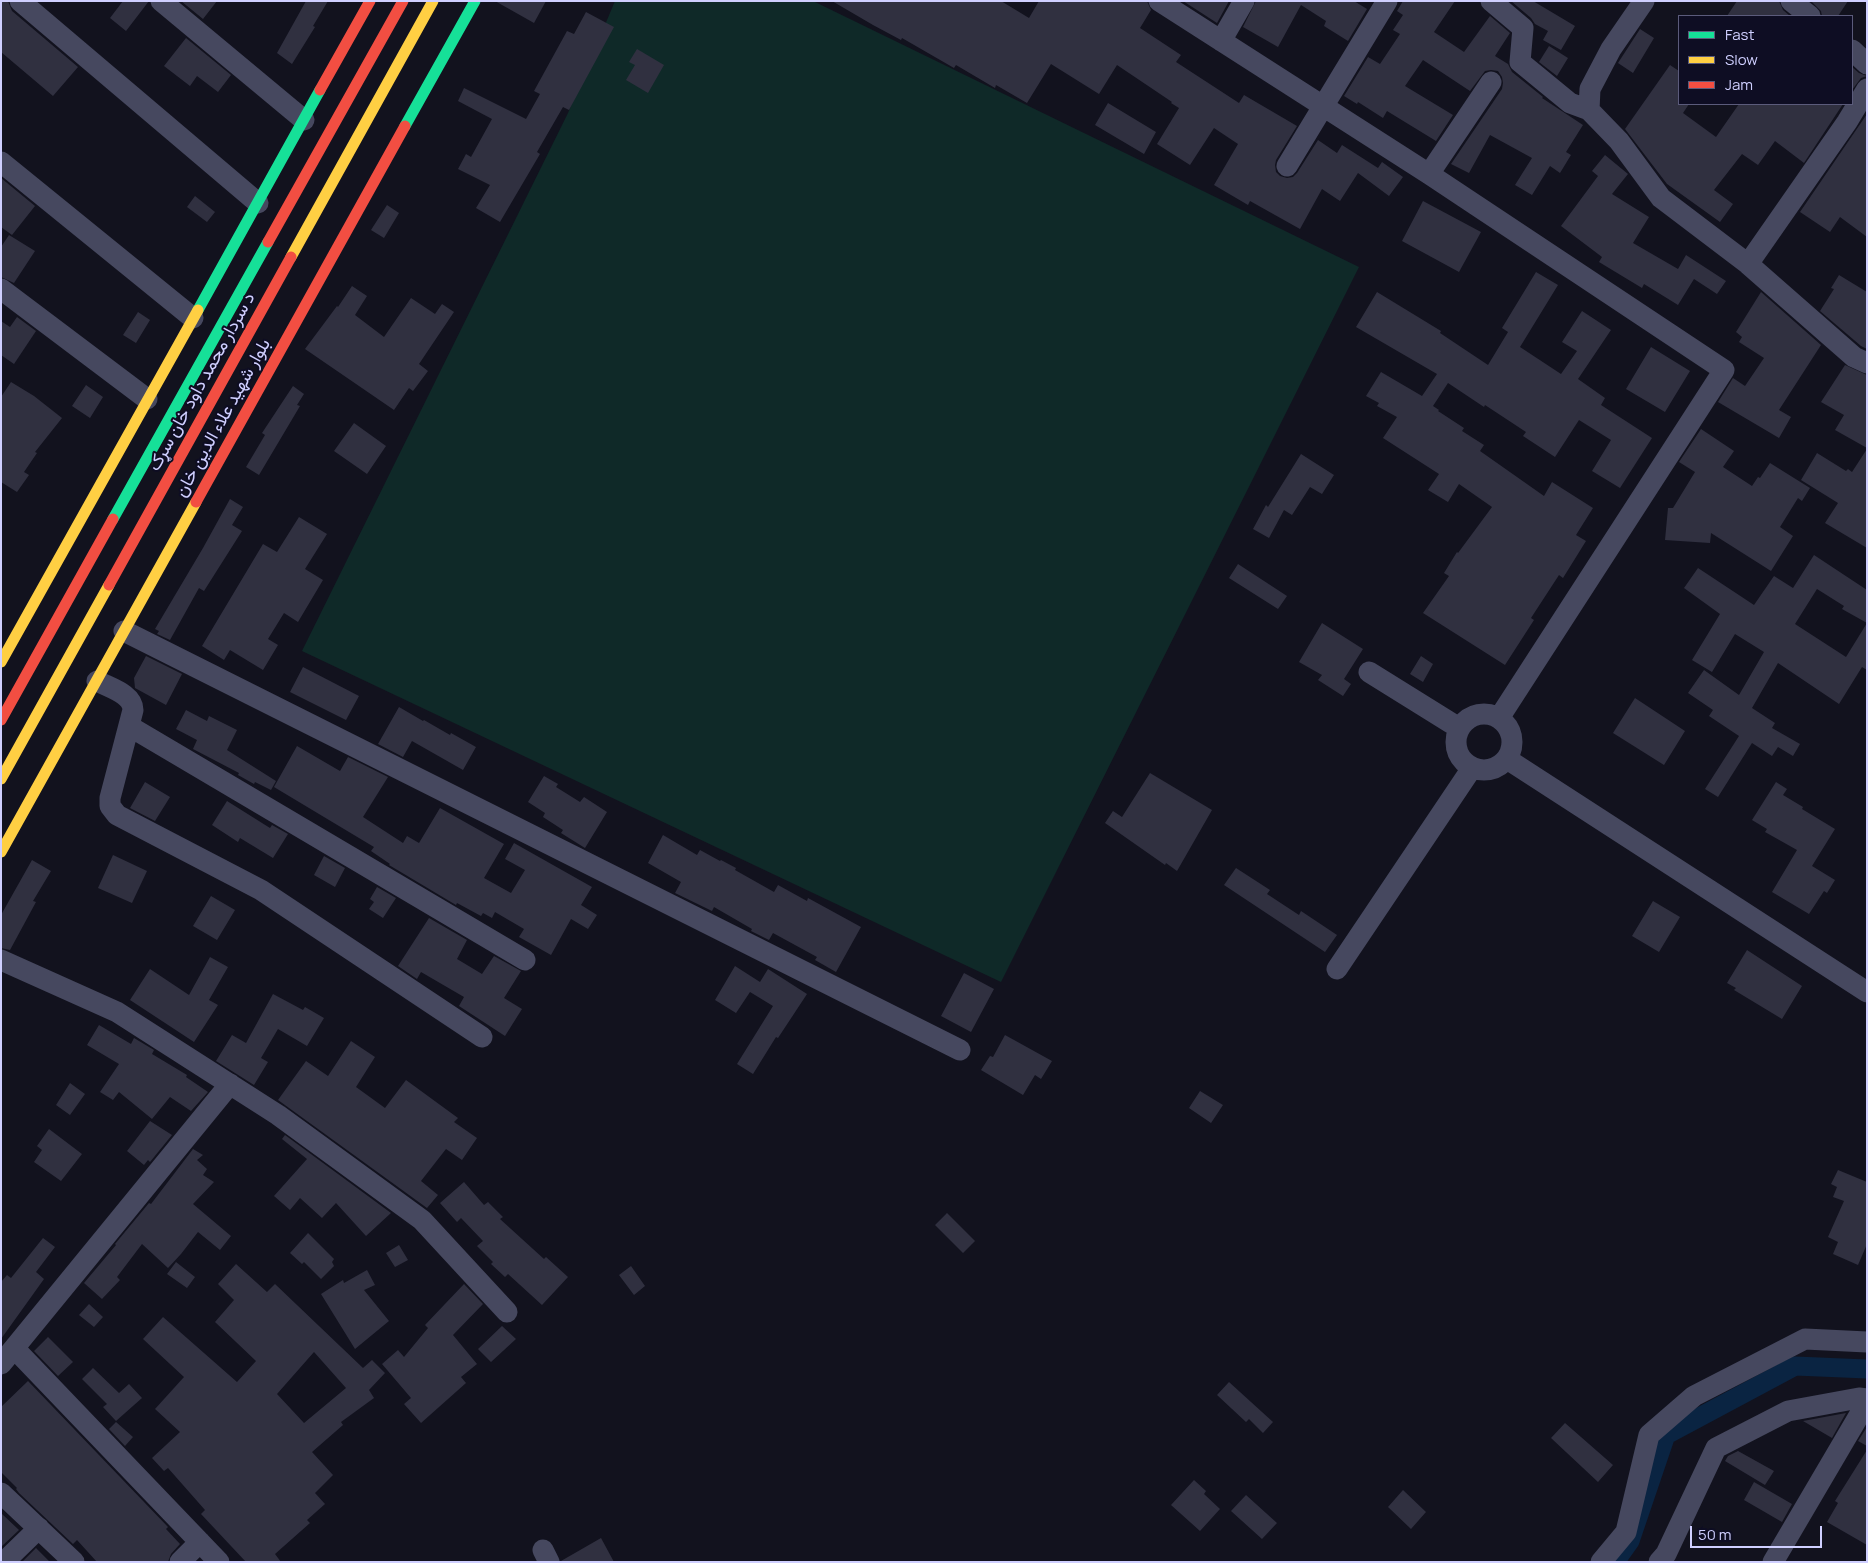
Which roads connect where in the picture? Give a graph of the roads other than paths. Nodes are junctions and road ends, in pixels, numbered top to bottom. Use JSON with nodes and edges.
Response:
{"nodes":[{"id":1,"x":20,"y":1,"type":"edge"},
{"id":2,"x":161,"y":1,"type":"edge"},
{"id":3,"x":370,"y":1,"type":"edge"},
{"id":4,"x":403,"y":1,"type":"edge"},
{"id":5,"x":433,"y":1,"type":"edge"},
{"id":6,"x":475,"y":1,"type":"edge"},
{"id":7,"x":1159,"y":1,"type":"edge"},
{"id":8,"x":1244,"y":1,"type":"edge"},
{"id":9,"x":1387,"y":1,"type":"edge"},
{"id":10,"x":1491,"y":1,"type":"edge"},
{"id":11,"x":1644,"y":1,"type":"edge"},
{"id":12,"x":1791,"y":1,"type":"edge"},
{"id":13,"x":1809,"y":15,"type":"edge"},
{"id":14,"x":1221,"y":40,"type":"junction"},
{"id":15,"x":1853,"y":51,"type":"edge"},
{"id":16,"x":1867,"y":64,"type":"edge"},
{"id":17,"x":1491,"y":82,"type":"dead end"},
{"id":18,"x":1867,"y":89,"type":"edge"},
{"id":19,"x":1324,"y":106,"type":"junction"},
{"id":20,"x":1588,"y":110,"type":"junction"},
{"id":21,"x":304,"y":120,"type":"junction"},
{"id":22,"x":1,"y":162,"type":"edge"},
{"id":23,"x":1287,"y":166,"type":"dead end"},
{"id":24,"x":1429,"y":174,"type":"junction"},
{"id":25,"x":258,"y":203,"type":"junction"},
{"id":26,"x":1748,"y":264,"type":"junction"},
{"id":27,"x":1,"y":289,"type":"edge"},
{"id":28,"x":193,"y":318,"type":"junction"},
{"id":29,"x":1867,"y":363,"type":"edge"},
{"id":30,"x":147,"y":399,"type":"junction"},
{"id":31,"x":79,"y":610,"type":"junction"},
{"id":32,"x":124,"y":631,"type":"junction"},
{"id":33,"x":1,"y":662,"type":"edge"},
{"id":34,"x":1369,"y":672,"type":"dead end"},
{"id":35,"x":97,"y":681,"type":"junction"},
{"id":36,"x":1498,"y":718,"type":"junction"},
{"id":37,"x":1,"y":720,"type":"edge"},
{"id":38,"x":129,"y":726,"type":"junction"},
{"id":39,"x":1459,"y":728,"type":"junction"},
{"id":40,"x":1507,"y":759,"type":"junction"},
{"id":41,"x":1472,"y":768,"type":"junction"},
{"id":42,"x":1,"y":779,"type":"edge"},
{"id":43,"x":1,"y":852,"type":"edge"},
{"id":44,"x":1,"y":960,"type":"edge"},
{"id":45,"x":524,"y":960,"type":"dead end"},
{"id":46,"x":1337,"y":969,"type":"dead end"},
{"id":47,"x":1867,"y":992,"type":"edge"},
{"id":48,"x":482,"y":1036,"type":"dead end"},
{"id":49,"x":960,"y":1050,"type":"dead end"},
{"id":50,"x":230,"y":1084,"type":"junction"},
{"id":51,"x":507,"y":1312,"type":"dead end"},
{"id":52,"x":1867,"y":1342,"type":"edge"},
{"id":53,"x":8,"y":1356,"type":"edge"},
{"id":54,"x":1867,"y":1400,"type":"edge"},
{"id":55,"x":1,"y":1493,"type":"edge"},
{"id":56,"x":39,"y":1528,"type":"junction"},
{"id":57,"x":200,"y":1542,"type":"junction"},
{"id":58,"x":4,"y":1562,"type":"edge"},
{"id":59,"x":74,"y":1562,"type":"edge"},
{"id":60,"x":180,"y":1562,"type":"edge"},
{"id":61,"x":219,"y":1562,"type":"edge"},
{"id":62,"x":1601,"y":1562,"type":"edge"},
{"id":63,"x":1659,"y":1562,"type":"edge"},
{"id":64,"x":1773,"y":1562,"type":"edge"}],
"edges":[{"from":1,"to":25,"type":"street"},
{"from":2,"to":21,"type":"street"},
{"from":3,"to":21,"type":"main road"},
{"from":4,"to":31,"type":"main road","name":"د سردار محمد داود خان سړک"},
{"from":5,"to":31,"type":"main road","name":"د سردار محمد داود خان سړک"},
{"from":6,"to":32,"type":"main road","name":"بلوار شهید علاء الدین خان"},
{"from":7,"to":14,"type":"street"},
{"from":8,"to":14,"type":"street"},
{"from":9,"to":19,"type":"street"},
{"from":10,"to":20,"type":"street"},
{"from":11,"to":20,"type":"street"},
{"from":12,"to":13,"type":"street"},
{"from":14,"to":19,"type":"street"},
{"from":15,"to":16,"type":"street"},
{"from":17,"to":24,"type":"street"},
{"from":18,"to":26,"type":"street"},
{"from":19,"to":23,"type":"street"},
{"from":19,"to":24,"type":"street"},
{"from":20,"to":26,"type":"street"},
{"from":21,"to":25,"type":"main road"},
{"from":22,"to":28,"type":"street"},
{"from":24,"to":36,"type":"street"},
{"from":25,"to":28,"type":"main road"},
{"from":26,"to":29,"type":"street"},
{"from":27,"to":30,"type":"street"},
{"from":28,"to":30,"type":"main road"},
{"from":30,"to":33,"type":"main road"},
{"from":31,"to":37,"type":"main road","name":"د سردار محمد داود خان سړک"},
{"from":31,"to":42,"type":"main road","name":"د سردار محمد داود خان سړک"},
{"from":32,"to":35,"type":"main road","name":"بلوار شهید علاء الدین خان"},
{"from":32,"to":49,"type":"street"},
{"from":34,"to":39,"type":"street"},
{"from":35,"to":38,"type":"street"},
{"from":35,"to":43,"type":"main road","name":"بلوار شهید علاء الدین خان"},
{"from":36,"to":39,"type":"street"},
{"from":36,"to":40,"type":"street"},
{"from":38,"to":45,"type":"street"},
{"from":38,"to":48,"type":"street"},
{"from":39,"to":41,"type":"street"},
{"from":40,"to":41,"type":"street"},
{"from":40,"to":47,"type":"street"},
{"from":41,"to":46,"type":"street"},
{"from":44,"to":50,"type":"street"},
{"from":50,"to":51,"type":"street"},
{"from":50,"to":53,"type":"street"},
{"from":52,"to":62,"type":"street"},
{"from":53,"to":57,"type":"street"},
{"from":54,"to":63,"type":"street"},
{"from":54,"to":64,"type":"street"},
{"from":55,"to":56,"type":"street"},
{"from":56,"to":58,"type":"street"},
{"from":56,"to":59,"type":"street"},
{"from":57,"to":60,"type":"street"},
{"from":57,"to":61,"type":"street"}]}
